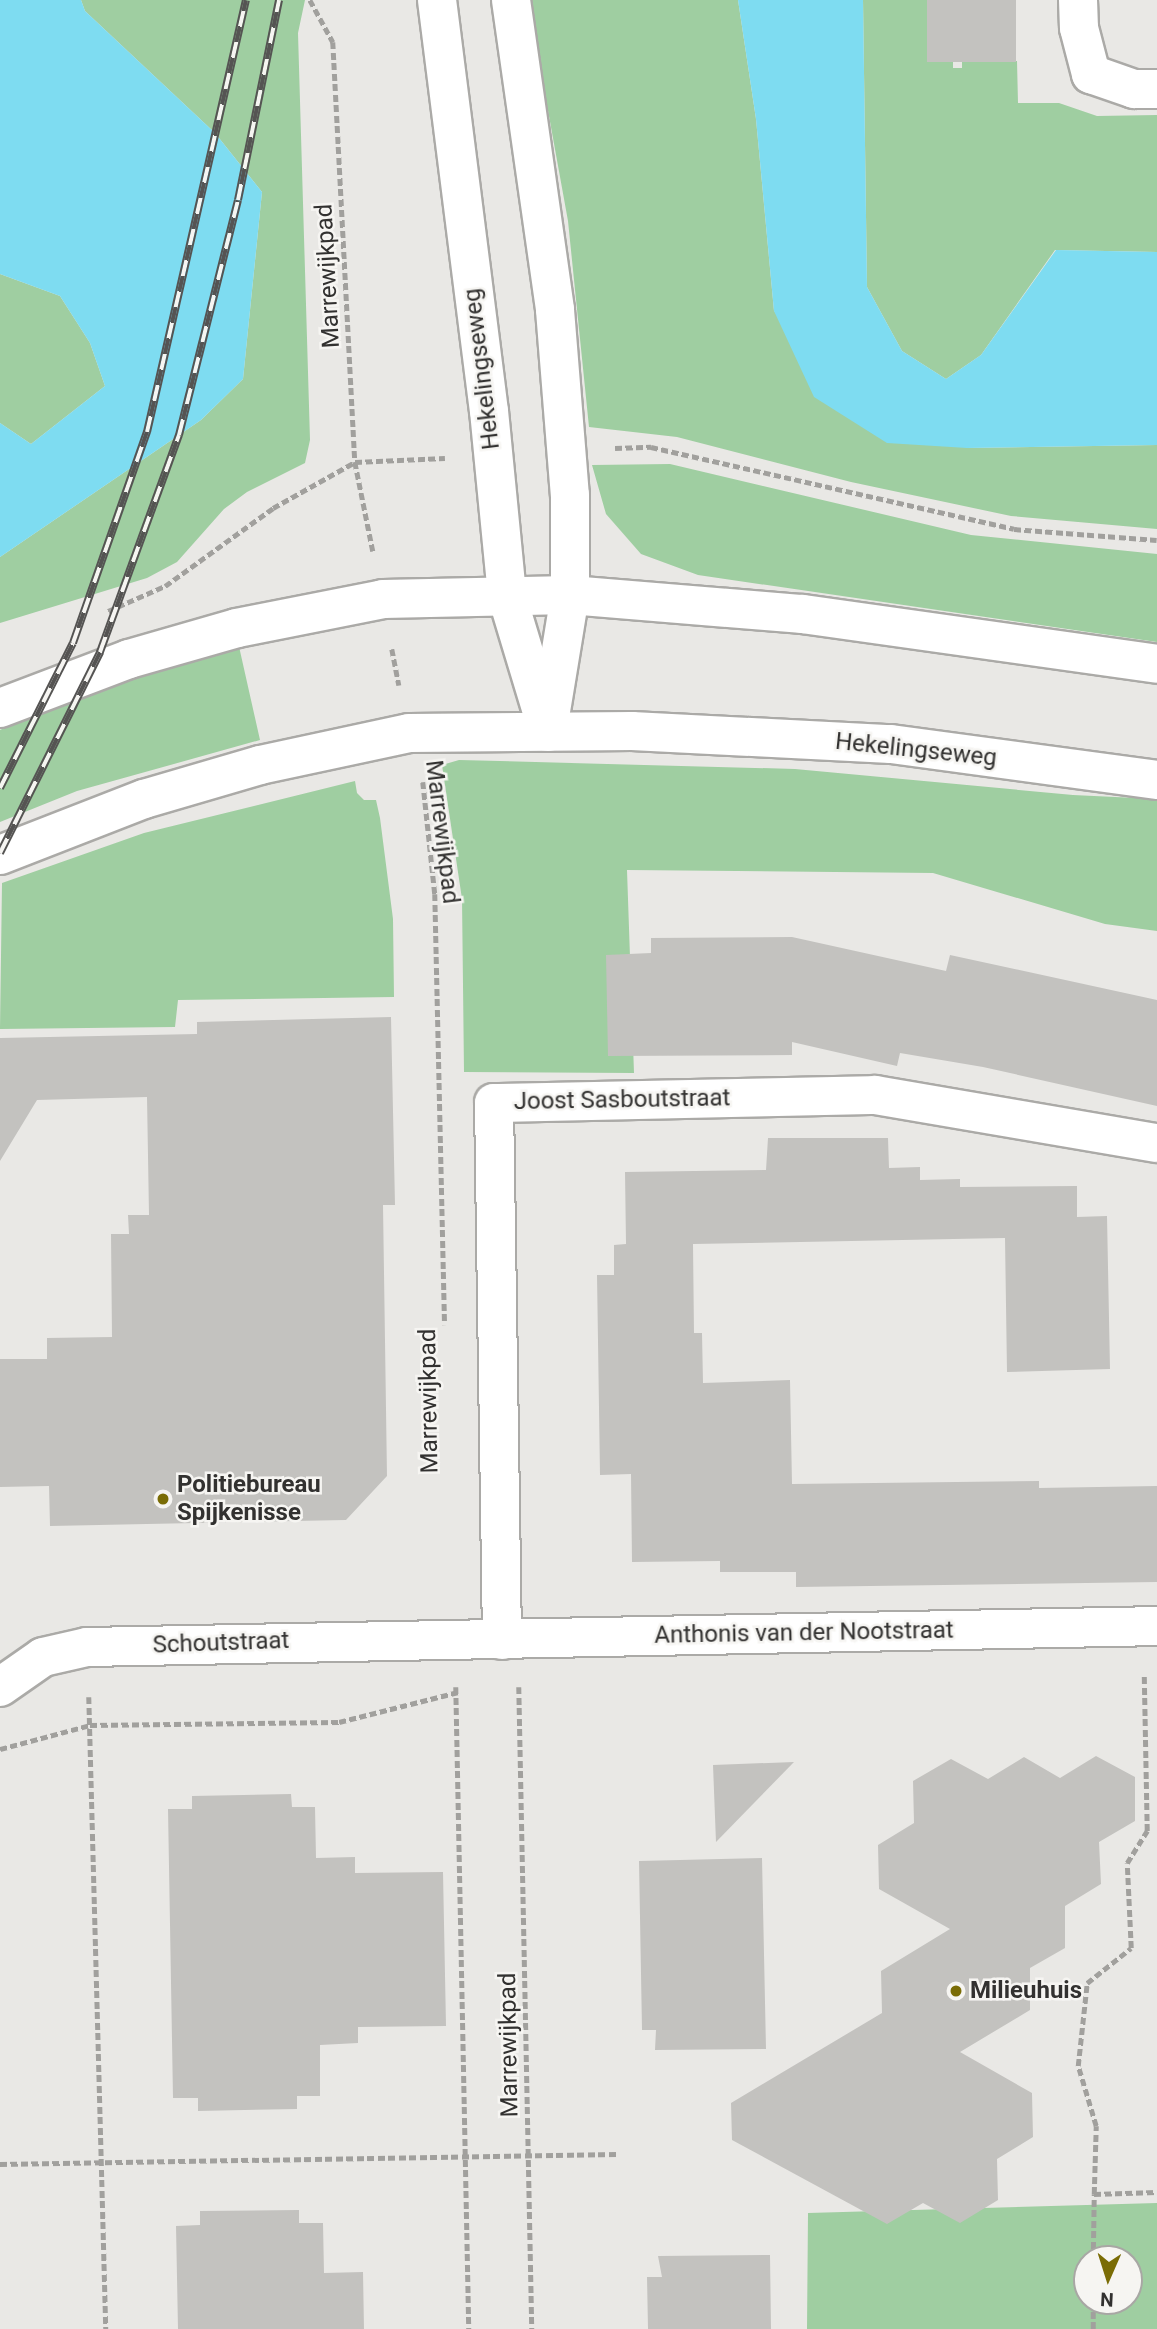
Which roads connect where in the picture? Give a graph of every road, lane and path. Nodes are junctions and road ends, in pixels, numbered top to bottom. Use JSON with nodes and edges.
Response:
{"nodes":[{"id":1,"x":310,"y":0,"type":"edge"},
{"id":2,"x":437,"y":0,"type":"edge"},
{"id":3,"x":511,"y":0,"type":"edge"},
{"id":4,"x":1078,"y":0,"type":"edge"},
{"id":5,"x":1157,"y":89,"type":"edge"},
{"id":6,"x":567,"y":452,"type":"junction"},
{"id":7,"x":355,"y":462,"type":"junction"},
{"id":8,"x":1157,"y":540,"type":"edge"},
{"id":9,"x":570,"y":595,"type":"junction"},
{"id":10,"x":507,"y":596,"type":"junction"},
{"id":11,"x":383,"y":599,"type":"junction"},
{"id":12,"x":102,"y":613,"type":"dead end"},
{"id":13,"x":1157,"y":664,"type":"edge"},
{"id":14,"x":0,"y":708,"type":"edge"},
{"id":15,"x":548,"y":732,"type":"junction"},
{"id":16,"x":409,"y":733,"type":"junction"},
{"id":17,"x":1157,"y":780,"type":"edge"},
{"id":18,"x":0,"y":855,"type":"edge"},
{"id":19,"x":1157,"y":1143,"type":"edge"},
{"id":20,"x":445,"y":1338,"type":"dead end"},
{"id":21,"x":1157,"y":1626,"type":"edge"},
{"id":22,"x":452,"y":1639,"type":"junction"},
{"id":23,"x":502,"y":1640,"type":"junction"},
{"id":24,"x":87,"y":1647,"type":"junction"},
{"id":25,"x":1144,"y":1671,"type":"dead end"},
{"id":26,"x":0,"y":1687,"type":"edge"},
{"id":27,"x":519,"y":1687,"type":"dead end"},
{"id":28,"x":457,"y":1692,"type":"junction"},
{"id":29,"x":90,"y":1725,"type":"junction"},
{"id":30,"x":0,"y":1749,"type":"edge"},
{"id":31,"x":617,"y":2154,"type":"dead end"},
{"id":32,"x":529,"y":2157,"type":"junction"},
{"id":33,"x":465,"y":2158,"type":"junction"},
{"id":34,"x":0,"y":2164,"type":"edge"},
{"id":35,"x":102,"y":2164,"type":"junction"},
{"id":36,"x":1157,"y":2192,"type":"edge"},
{"id":37,"x":1094,"y":2194,"type":"junction"},
{"id":38,"x":1093,"y":2245,"type":"edge"},
{"id":39,"x":106,"y":2329,"type":"edge"},
{"id":40,"x":469,"y":2329,"type":"edge"},
{"id":41,"x":533,"y":2329,"type":"edge"}],
"edges":[{"from":1,"to":7,"type":"path","name":"Marrewijkpad"},
{"from":2,"to":10,"type":"street","name":"Hekelingseweg"},
{"from":3,"to":6,"type":"street"},
{"from":4,"to":5,"type":"street"},
{"from":6,"to":8,"type":"path"},
{"from":6,"to":9,"type":"street"},
{"from":7,"to":11,"type":"path","name":"Marrewijkpad"},
{"from":7,"to":12,"type":"path"},
{"from":9,"to":10,"type":"street"},
{"from":9,"to":13,"type":"street"},
{"from":9,"to":15,"type":"street"},
{"from":10,"to":11,"type":"street"},
{"from":10,"to":15,"type":"street","name":"Hekelingseweg"},
{"from":11,"to":14,"type":"street"},
{"from":11,"to":16,"type":"path","name":"Marrewijkpad"},
{"from":15,"to":16,"type":"street"},
{"from":15,"to":17,"type":"street","name":"Hekelingseweg"},
{"from":16,"to":18,"type":"street"},
{"from":16,"to":20,"type":"path","name":"Marrewijkpad"},
{"from":19,"to":23,"type":"street","name":"Joost Sasboutstraat"},
{"from":21,"to":23,"type":"street","name":"Anthonis van der Nootstraat"},
{"from":22,"to":23,"type":"street","name":"Anthonis van der Nootstraat"},
{"from":22,"to":24,"type":"street","name":"Schoutstraat"},
{"from":22,"to":28,"type":"path"},
{"from":24,"to":26,"type":"street","name":"Schoutstraat"},
{"from":24,"to":29,"type":"path"},
{"from":25,"to":37,"type":"path"},
{"from":27,"to":32,"type":"path","name":"Marrewijkpad"},
{"from":28,"to":29,"type":"path"},
{"from":28,"to":33,"type":"path"},
{"from":29,"to":30,"type":"path"},
{"from":29,"to":35,"type":"path"},
{"from":31,"to":32,"type":"path"},
{"from":32,"to":33,"type":"path"},
{"from":32,"to":41,"type":"path","name":"Marrewijkpad"},
{"from":33,"to":35,"type":"path"},
{"from":33,"to":40,"type":"path"},
{"from":34,"to":35,"type":"path"},
{"from":35,"to":39,"type":"path"},
{"from":36,"to":37,"type":"path"},
{"from":37,"to":38,"type":"path"}]}
